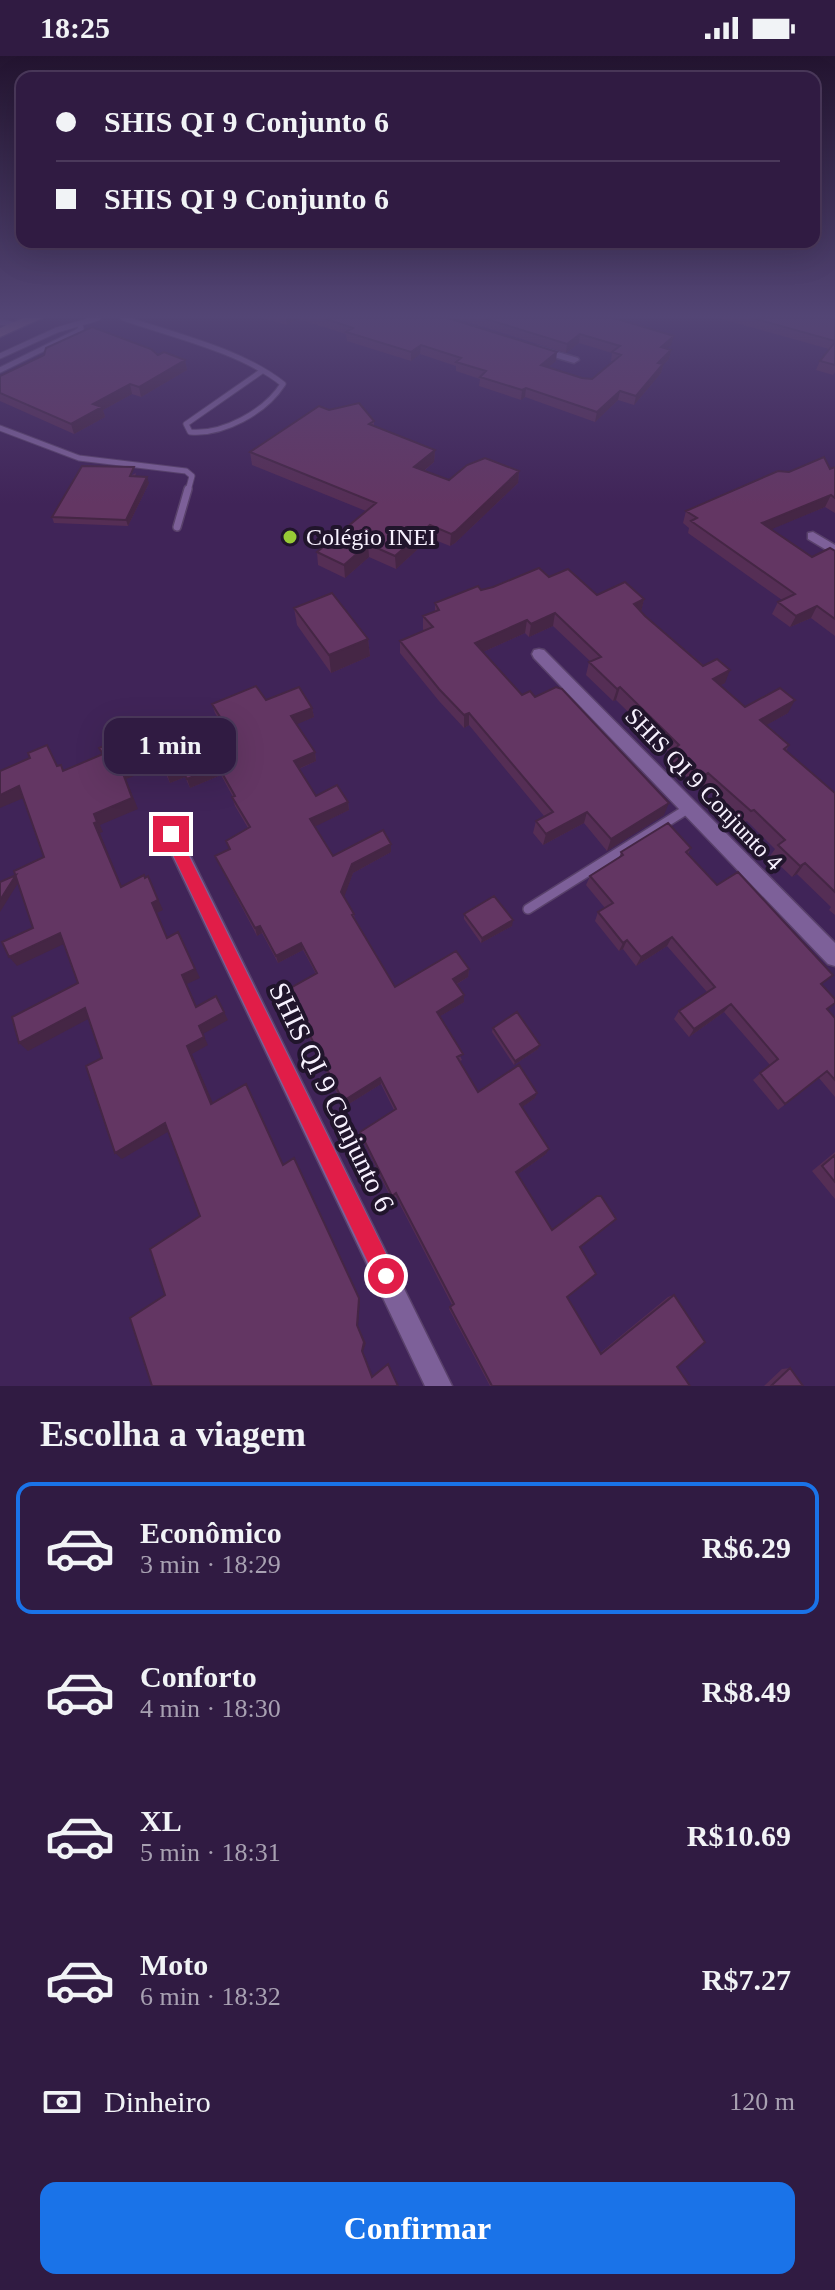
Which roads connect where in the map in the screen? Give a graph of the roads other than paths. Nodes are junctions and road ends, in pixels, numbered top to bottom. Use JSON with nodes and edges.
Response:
{"nodes":[{"id":1,"x":248,"y":380,"type":"edge"},
{"id":2,"x":280,"y":380,"type":"edge"},
{"id":3,"x":0,"y":428,"type":"edge"},
{"id":4,"x":177,"y":527,"type":"dead end"},
{"id":5,"x":813,"y":536,"type":"dead end"},
{"id":6,"x":835,"y":551,"type":"edge"},
{"id":7,"x":539,"y":654,"type":"dead end"},
{"id":8,"x":689,"y":808,"type":"junction"},
{"id":9,"x":171,"y":834,"type":"dead end"},
{"id":10,"x":528,"y":909,"type":"dead end"},
{"id":11,"x":835,"y":957,"type":"edge"},
{"id":12,"x":439,"y":1386,"type":"edge"}],
"edges":[{"from":1,"to":2,"type":"lane"},
{"from":3,"to":4,"type":"lane"},
{"from":5,"to":6,"type":"street"},
{"from":7,"to":8,"type":"street","name":"SHIS QI 9 Conjunto 4"},
{"from":8,"to":10,"type":"lane"},
{"from":8,"to":11,"type":"street","name":"SHIS QI 9 Conjunto 4"},
{"from":9,"to":12,"type":"street","name":"SHIS QI 9 Conjunto 6"}]}
